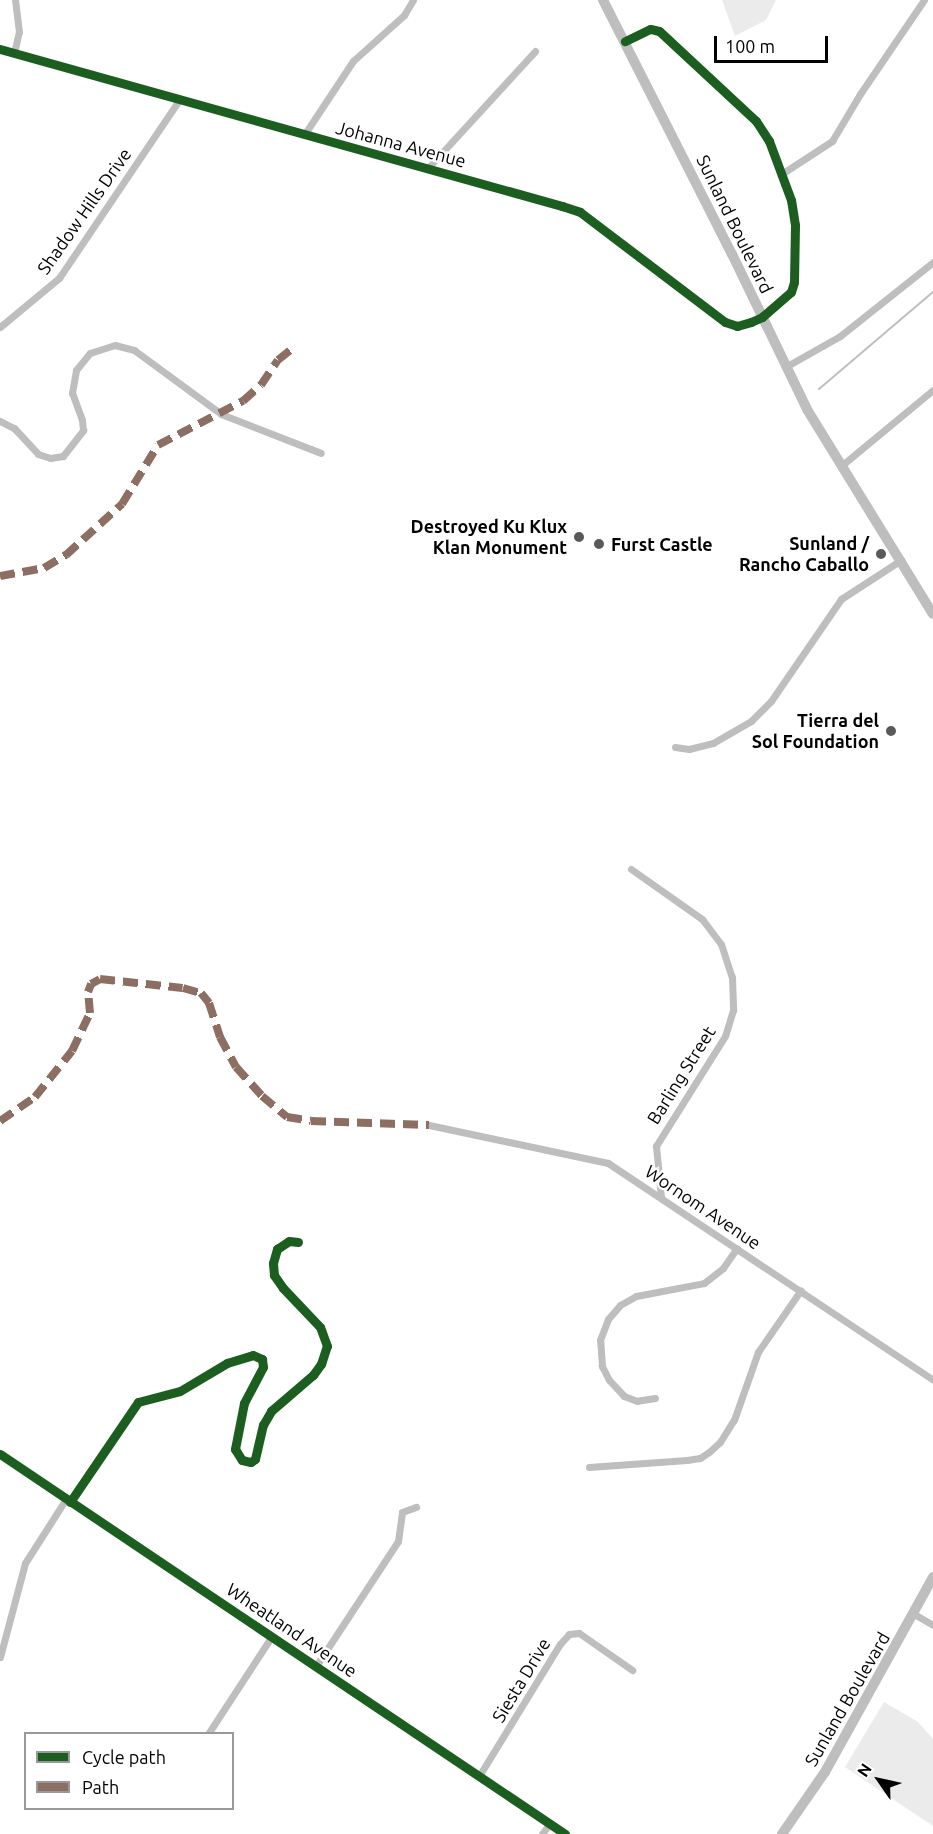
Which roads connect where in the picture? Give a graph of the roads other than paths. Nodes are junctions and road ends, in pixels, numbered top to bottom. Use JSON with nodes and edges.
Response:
{"nodes":[{"id":1,"x":15,"y":0,"type":"edge"},
{"id":2,"x":412,"y":0,"type":"edge"},
{"id":3,"x":603,"y":0,"type":"edge"},
{"id":4,"x":924,"y":0,"type":"edge"},
{"id":5,"x":625,"y":41,"type":"junction"},
{"id":6,"x":0,"y":49,"type":"edge"},
{"id":7,"x":534,"y":51,"type":"dead end"},
{"id":8,"x":14,"y":53,"type":"junction"},
{"id":9,"x":179,"y":100,"type":"junction"},
{"id":10,"x":304,"y":135,"type":"junction"},
{"id":11,"x":427,"y":169,"type":"junction"},
{"id":12,"x":783,"y":172,"type":"junction"},
{"id":13,"x":933,"y":262,"type":"edge"},
{"id":14,"x":762,"y":316,"type":"junction"},
{"id":15,"x":0,"y":327,"type":"edge"},
{"id":16,"x":787,"y":366,"type":"junction"},
{"id":17,"x":933,"y":390,"type":"edge"},
{"id":18,"x":0,"y":421,"type":"edge"},
{"id":19,"x":321,"y":453,"type":"dead end"},
{"id":20,"x":841,"y":466,"type":"junction"},
{"id":21,"x":901,"y":560,"type":"junction"},
{"id":22,"x":933,"y":614,"type":"edge"},
{"id":23,"x":675,"y":747,"type":"dead end"},
{"id":24,"x":631,"y":869,"type":"dead end"},
{"id":25,"x":429,"y":1125,"type":"dead end"},
{"id":26,"x":661,"y":1197,"type":"junction"},
{"id":27,"x":298,"y":1242,"type":"dead end"},
{"id":28,"x":737,"y":1248,"type":"junction"},
{"id":29,"x":801,"y":1290,"type":"junction"},
{"id":30,"x":933,"y":1380,"type":"edge"},
{"id":31,"x":655,"y":1398,"type":"dead end"},
{"id":32,"x":0,"y":1454,"type":"edge"},
{"id":33,"x":589,"y":1467,"type":"dead end"},
{"id":34,"x":68,"y":1501,"type":"junction"},
{"id":35,"x":416,"y":1507,"type":"dead end"},
{"id":36,"x":933,"y":1577,"type":"edge"},
{"id":37,"x":914,"y":1614,"type":"junction"},
{"id":38,"x":933,"y":1625,"type":"edge"},
{"id":39,"x":272,"y":1636,"type":"junction"},
{"id":40,"x":0,"y":1657,"type":"edge"},
{"id":41,"x":316,"y":1666,"type":"junction"},
{"id":42,"x":632,"y":1670,"type":"dead end"},
{"id":43,"x":209,"y":1732,"type":"edge"},
{"id":44,"x":479,"y":1776,"type":"junction"},
{"id":45,"x":549,"y":1824,"type":"junction"},
{"id":46,"x":542,"y":1834,"type":"edge"},
{"id":47,"x":565,"y":1834,"type":"edge"},
{"id":48,"x":782,"y":1834,"type":"edge"}],
"edges":[{"from":1,"to":8,"type":"street"},
{"from":2,"to":10,"type":"street"},
{"from":3,"to":5,"type":"main road","name":"Sunland Boulevard"},
{"from":4,"to":12,"type":"street"},
{"from":5,"to":12,"type":"street"},
{"from":5,"to":14,"type":"main road","name":"Sunland Boulevard"},
{"from":6,"to":8,"type":"street","name":"Johanna Avenue"},
{"from":7,"to":11,"type":"street"},
{"from":8,"to":9,"type":"street","name":"Johanna Avenue"},
{"from":9,"to":10,"type":"street","name":"Johanna Avenue"},
{"from":9,"to":15,"type":"street","name":"Shadow Hills Drive"},
{"from":10,"to":11,"type":"street","name":"Johanna Avenue"},
{"from":11,"to":14,"type":"street","name":"Johanna Avenue"},
{"from":12,"to":14,"type":"street"},
{"from":13,"to":16,"type":"street"},
{"from":14,"to":16,"type":"main road","name":"Sunland Boulevard"},
{"from":16,"to":20,"type":"main road","name":"Sunland Boulevard"},
{"from":17,"to":20,"type":"street"},
{"from":18,"to":19,"type":"street"},
{"from":20,"to":21,"type":"main road","name":"Sunland Boulevard"},
{"from":21,"to":22,"type":"main road","name":"Sunland Boulevard"},
{"from":21,"to":23,"type":"street"},
{"from":24,"to":26,"type":"street","name":"Barling Street"},
{"from":25,"to":26,"type":"street","name":"Wornom Avenue"},
{"from":26,"to":28,"type":"street","name":"Wornom Avenue"},
{"from":27,"to":34,"type":"street"},
{"from":28,"to":29,"type":"street","name":"Wornom Avenue"},
{"from":28,"to":31,"type":"street"},
{"from":29,"to":30,"type":"street","name":"Wornom Avenue"},
{"from":29,"to":33,"type":"street"},
{"from":32,"to":34,"type":"street","name":"Wheatland Avenue"},
{"from":34,"to":39,"type":"street","name":"Wheatland Avenue"},
{"from":34,"to":40,"type":"street"},
{"from":35,"to":41,"type":"street"},
{"from":36,"to":37,"type":"main road","name":"Sunland Boulevard"},
{"from":37,"to":38,"type":"street"},
{"from":37,"to":48,"type":"main road","name":"Sunland Boulevard"},
{"from":39,"to":41,"type":"street","name":"Wheatland Avenue"},
{"from":39,"to":43,"type":"street"},
{"from":41,"to":44,"type":"street","name":"Wheatland Avenue"},
{"from":42,"to":44,"type":"street","name":"Siesta Drive"},
{"from":44,"to":45,"type":"street","name":"Wheatland Avenue"},
{"from":45,"to":46,"type":"street"},
{"from":45,"to":47,"type":"street","name":"Wheatland Avenue"}]}
